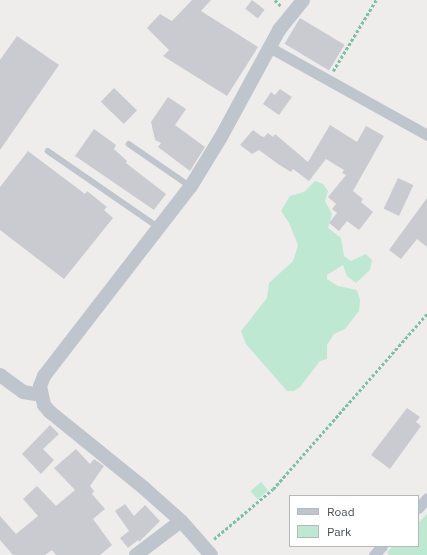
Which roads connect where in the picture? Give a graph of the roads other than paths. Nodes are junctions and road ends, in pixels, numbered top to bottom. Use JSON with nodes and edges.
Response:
{"nodes":[{"id":1,"x":304,"y":0,"type":"edge"},
{"id":2,"x":270,"y":47,"type":"junction"},
{"id":3,"x":427,"y":135,"type":"edge"},
{"id":4,"x":129,"y":144,"type":"dead end"},
{"id":5,"x":48,"y":151,"type":"dead end"},
{"id":6,"x":191,"y":186,"type":"junction"},
{"id":7,"x":159,"y":228,"type":"junction"},
{"id":8,"x":0,"y":375,"type":"edge"},
{"id":9,"x":41,"y":395,"type":"junction"},
{"id":10,"x":427,"y":498,"type":"edge"},
{"id":11,"x":419,"y":507,"type":"edge"},
{"id":12,"x":181,"y":522,"type":"junction"},
{"id":13,"x":381,"y":547,"type":"edge"},
{"id":14,"x":208,"y":551,"type":"edge"},
{"id":15,"x":136,"y":555,"type":"edge"},
{"id":16,"x":374,"y":555,"type":"edge"}],
"edges":[{"from":1,"to":2,"type":"street"},
{"from":2,"to":3,"type":"street"},
{"from":2,"to":6,"type":"street"},
{"from":4,"to":6,"type":"lane"},
{"from":5,"to":7,"type":"lane"},
{"from":6,"to":7,"type":"street"},
{"from":7,"to":9,"type":"street"},
{"from":8,"to":9,"type":"street"},
{"from":9,"to":12,"type":"street"},
{"from":10,"to":11,"type":"street"},
{"from":12,"to":14,"type":"street"},
{"from":12,"to":15,"type":"street"},
{"from":13,"to":16,"type":"street"}]}
